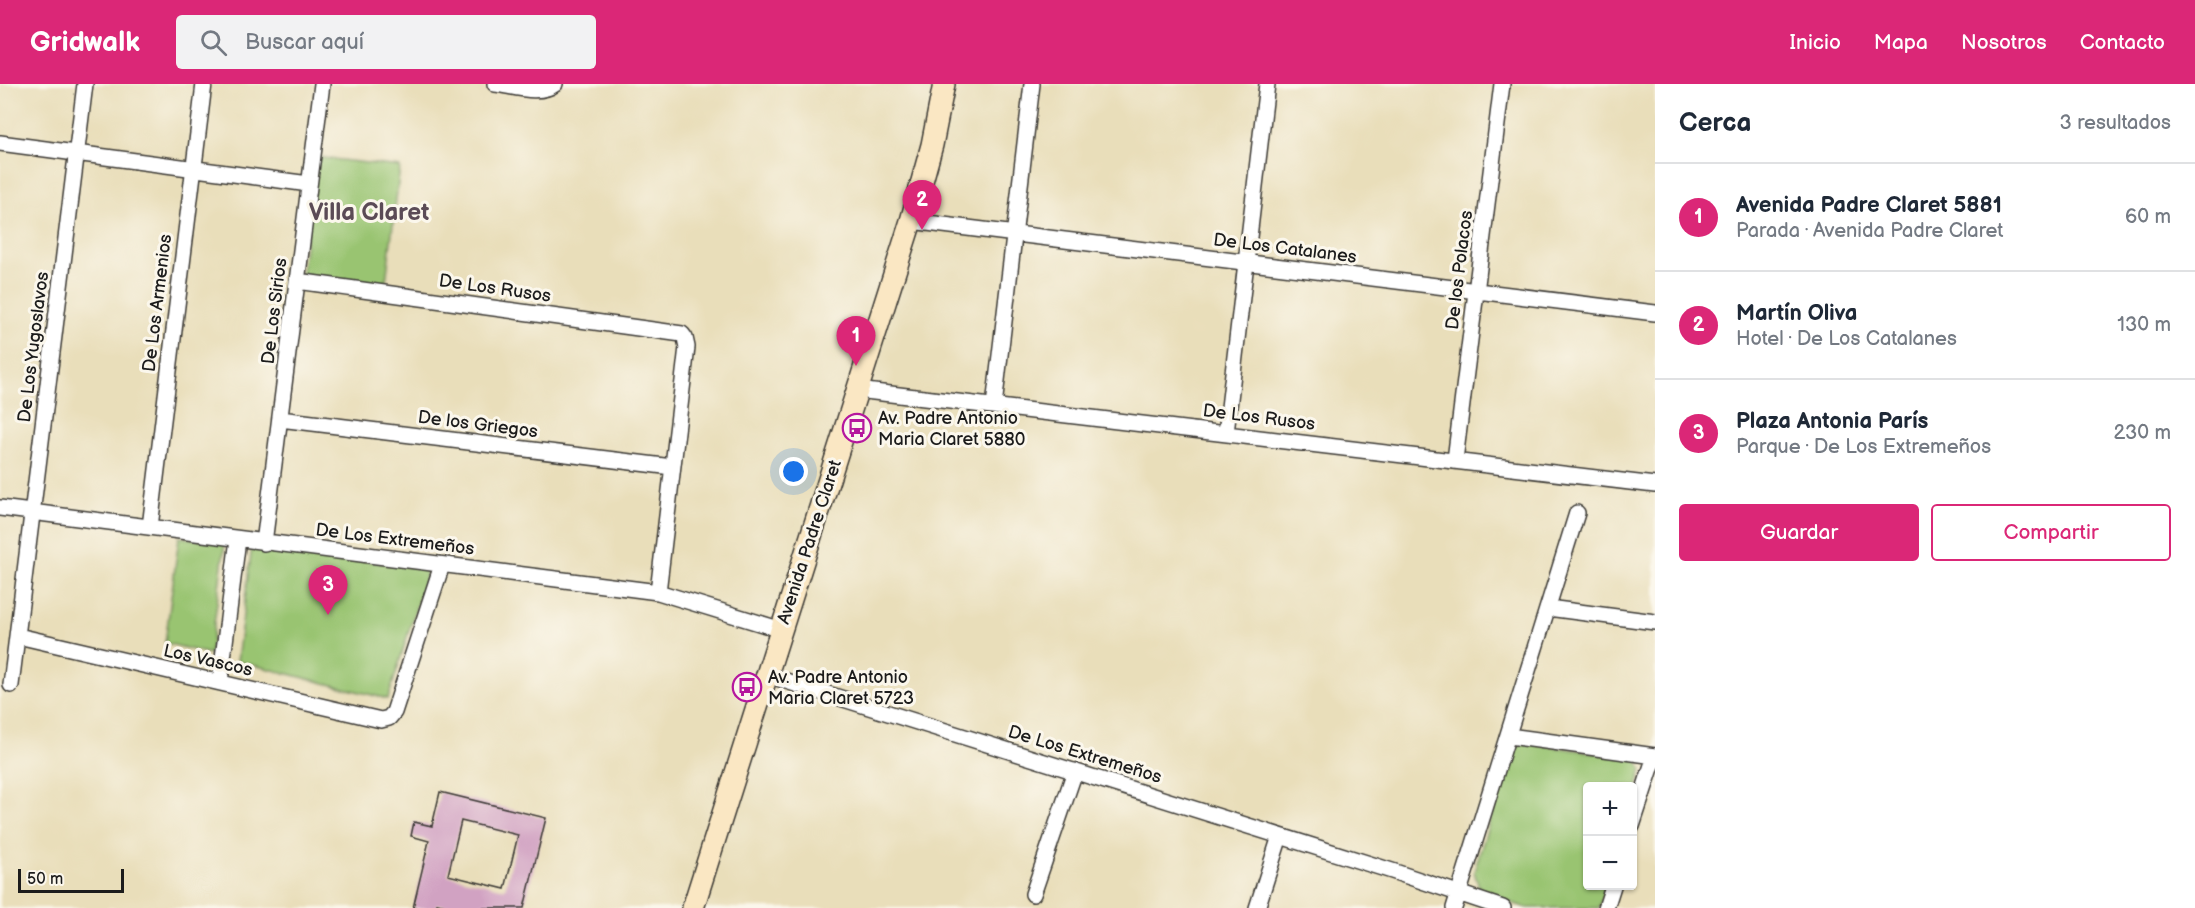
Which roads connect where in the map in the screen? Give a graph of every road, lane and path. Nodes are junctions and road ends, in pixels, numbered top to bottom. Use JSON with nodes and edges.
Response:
{"nodes":[{"id":1,"x":85,"y":84,"type":"edge"},
{"id":2,"x":204,"y":84,"type":"edge"},
{"id":3,"x":322,"y":84,"type":"edge"},
{"id":4,"x":495,"y":84,"type":"edge"},
{"id":5,"x":944,"y":84,"type":"edge"},
{"id":6,"x":1032,"y":84,"type":"edge"},
{"id":7,"x":1267,"y":84,"type":"edge"},
{"id":8,"x":1502,"y":84,"type":"edge"},
{"id":9,"x":548,"y":87,"type":"edge"},
{"id":10,"x":0,"y":143,"type":"edge"},
{"id":11,"x":76,"y":154,"type":"junction"},
{"id":12,"x":193,"y":169,"type":"junction"},
{"id":13,"x":309,"y":184,"type":"junction"},
{"id":14,"x":911,"y":221,"type":"junction"},
{"id":15,"x":1014,"y":234,"type":"junction"},
{"id":16,"x":1246,"y":263,"type":"junction"},
{"id":17,"x":297,"y":281,"type":"junction"},
{"id":18,"x":1476,"y":291,"type":"junction"},
{"id":19,"x":1655,"y":313,"type":"edge"},
{"id":20,"x":857,"y":390,"type":"junction"},
{"id":21,"x":994,"y":406,"type":"junction"},
{"id":22,"x":280,"y":419,"type":"junction"},
{"id":23,"x":1226,"y":433,"type":"junction"},
{"id":24,"x":1455,"y":460,"type":"junction"},
{"id":25,"x":672,"y":467,"type":"junction"},
{"id":26,"x":1655,"y":485,"type":"edge"},
{"id":27,"x":0,"y":508,"type":"edge"},
{"id":28,"x":33,"y":513,"type":"junction"},
{"id":29,"x":1577,"y":513,"type":"dead end"},
{"id":30,"x":150,"y":527,"type":"junction"},
{"id":31,"x":238,"y":539,"type":"junction"},
{"id":32,"x":264,"y":543,"type":"junction"},
{"id":33,"x":442,"y":565,"type":"junction"},
{"id":34,"x":658,"y":592,"type":"junction"},
{"id":35,"x":1548,"y":608,"type":"junction"},
{"id":36,"x":1655,"y":622,"type":"edge"},
{"id":37,"x":782,"y":630,"type":"junction"},
{"id":38,"x":18,"y":636,"type":"junction"},
{"id":39,"x":767,"y":675,"type":"junction"},
{"id":40,"x":220,"y":682,"type":"junction"},
{"id":41,"x":11,"y":685,"type":"dead end"},
{"id":42,"x":1509,"y":736,"type":"junction"},
{"id":43,"x":1655,"y":756,"type":"edge"},
{"id":44,"x":1075,"y":771,"type":"junction"},
{"id":45,"x":1637,"y":811,"type":"edge"},
{"id":46,"x":1280,"y":836,"type":"junction"},
{"id":47,"x":1611,"y":890,"type":"edge"},
{"id":48,"x":1033,"y":894,"type":"dead end"},
{"id":49,"x":1456,"y":901,"type":"edge"},
{"id":50,"x":693,"y":908,"type":"edge"},
{"id":51,"x":1257,"y":908,"type":"edge"},
{"id":52,"x":1503,"y":908,"type":"edge"},
{"id":53,"x":1606,"y":908,"type":"edge"}],
"edges":[{"from":1,"to":11,"type":"street","name":"De Los Yugoslavos"},
{"from":2,"to":12,"type":"street","name":"De Los Armenios"},
{"from":3,"to":13,"type":"street","name":"De Los Sirios"},
{"from":4,"to":9,"type":"street"},
{"from":5,"to":14,"type":"main road","name":"Avenida Padre Claret"},
{"from":6,"to":15,"type":"street"},
{"from":7,"to":16,"type":"street"},
{"from":8,"to":18,"type":"street","name":"De los Polacos"},
{"from":10,"to":11,"type":"street"},
{"from":11,"to":12,"type":"street"},
{"from":11,"to":28,"type":"street","name":"De Los Yugoslavos"},
{"from":12,"to":13,"type":"street"},
{"from":12,"to":30,"type":"street","name":"De Los Armenios"},
{"from":13,"to":17,"type":"street","name":"De Los Sirios"},
{"from":14,"to":15,"type":"street","name":"De Los Catalanes"},
{"from":14,"to":20,"type":"main road","name":"Avenida Padre Claret"},
{"from":15,"to":16,"type":"street","name":"De Los Catalanes"},
{"from":15,"to":21,"type":"street"},
{"from":16,"to":18,"type":"street","name":"De Los Catalanes"},
{"from":16,"to":23,"type":"street"},
{"from":17,"to":22,"type":"street","name":"De Los Sirios"},
{"from":17,"to":25,"type":"street","name":"De Los Rusos"},
{"from":18,"to":19,"type":"street","name":"De Los Catalanes"},
{"from":18,"to":24,"type":"street","name":"De los Polacos"},
{"from":20,"to":21,"type":"street","name":"De Los Rusos"},
{"from":20,"to":37,"type":"main road","name":"Avenida Padre Claret"},
{"from":21,"to":23,"type":"street","name":"De Los Rusos"},
{"from":22,"to":25,"type":"street","name":"De los Griegos"},
{"from":22,"to":32,"type":"street","name":"De Los Sirios"},
{"from":23,"to":24,"type":"street","name":"De Los Rusos"},
{"from":24,"to":26,"type":"street","name":"De Los Rusos"},
{"from":25,"to":34,"type":"street"},
{"from":27,"to":28,"type":"street","name":"De Los Extremeños"},
{"from":28,"to":30,"type":"street","name":"De Los Extremeños"},
{"from":28,"to":38,"type":"street","name":"De Los Yugoslavos"},
{"from":29,"to":35,"type":"street"},
{"from":30,"to":31,"type":"street","name":"De Los Extremeños"},
{"from":31,"to":32,"type":"street","name":"De Los Extremeños"},
{"from":31,"to":40,"type":"street"},
{"from":32,"to":33,"type":"street","name":"De Los Extremeños"},
{"from":33,"to":34,"type":"street","name":"De Los Extremeños"},
{"from":33,"to":40,"type":"street","name":"Los Vascos"},
{"from":34,"to":37,"type":"street","name":"De Los Extremeños"},
{"from":35,"to":36,"type":"street"},
{"from":35,"to":42,"type":"street"},
{"from":37,"to":39,"type":"main road","name":"Avenida Padre Claret"},
{"from":38,"to":40,"type":"street","name":"Los Vascos"},
{"from":38,"to":41,"type":"street","name":"De Los Yugoslavos"},
{"from":39,"to":44,"type":"street","name":"De Los Extremeños"},
{"from":39,"to":50,"type":"main road","name":"Avenida Padre Claret"},
{"from":42,"to":43,"type":"street"},
{"from":42,"to":49,"type":"street"},
{"from":43,"to":45,"type":"street"},
{"from":44,"to":46,"type":"street","name":"De Los Extremeños"},
{"from":44,"to":48,"type":"street"},
{"from":46,"to":49,"type":"street","name":"De Los Extremeños"},
{"from":46,"to":51,"type":"street"},
{"from":47,"to":53,"type":"street"},
{"from":49,"to":52,"type":"street","name":"De Los Extremeños"}]}
